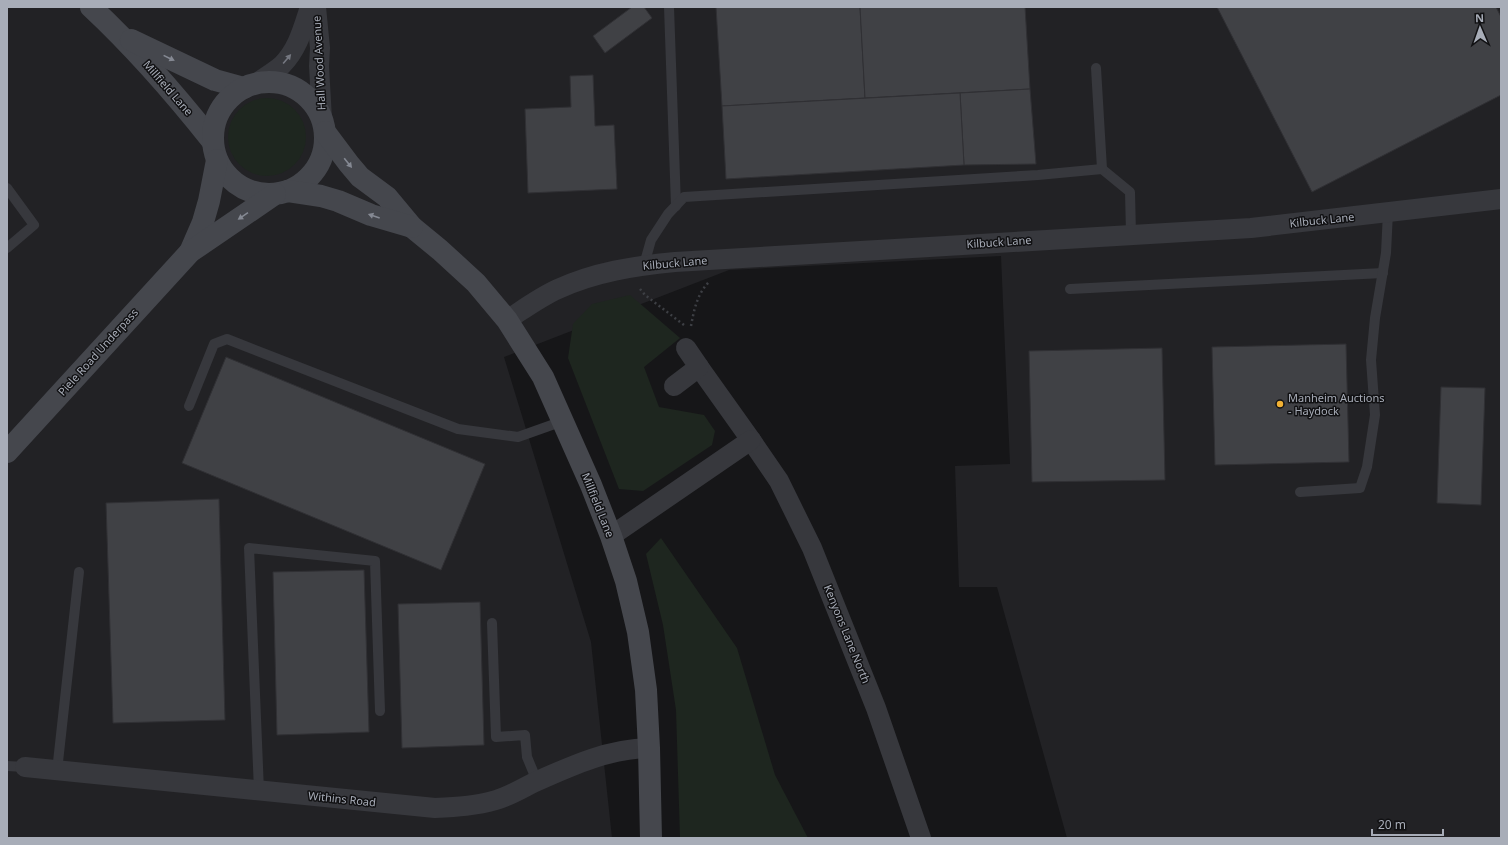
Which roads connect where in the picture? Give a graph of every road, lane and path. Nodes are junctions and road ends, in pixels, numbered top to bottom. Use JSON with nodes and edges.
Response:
{"nodes":[{"id":1,"x":91,"y":7,"type":"edge"},
{"id":2,"x":310,"y":7,"type":"edge"},
{"id":3,"x":316,"y":7,"type":"edge"},
{"id":4,"x":669,"y":7,"type":"edge"},
{"id":5,"x":121,"y":35,"type":"junction"},
{"id":6,"x":1096,"y":68,"type":"dead end"},
{"id":7,"x":251,"y":86,"type":"junction"},
{"id":8,"x":323,"y":126,"type":"junction"},
{"id":9,"x":215,"y":151,"type":"junction"},
{"id":10,"x":1102,"y":168,"type":"junction"},
{"id":11,"x":7,"y":188,"type":"edge"},
{"id":12,"x":281,"y":193,"type":"junction"},
{"id":13,"x":1501,"y":200,"type":"edge"},
{"id":14,"x":676,"y":206,"type":"junction"},
{"id":15,"x":1388,"y":212,"type":"junction"},
{"id":16,"x":412,"y":227,"type":"junction"},
{"id":17,"x":1131,"y":234,"type":"junction"},
{"id":18,"x":7,"y":248,"type":"edge"},
{"id":19,"x":190,"y":252,"type":"junction"},
{"id":20,"x":733,"y":259,"type":"junction"},
{"id":21,"x":644,"y":265,"type":"junction"},
{"id":22,"x":1382,"y":273,"type":"junction"},
{"id":23,"x":637,"y":286,"type":"dead end"},
{"id":24,"x":1070,"y":289,"type":"dead end"},
{"id":25,"x":507,"y":320,"type":"junction"},
{"id":26,"x":688,"y":339,"type":"junction"},
{"id":27,"x":699,"y":367,"type":"junction"},
{"id":28,"x":674,"y":386,"type":"dead end"},
{"id":29,"x":189,"y":406,"type":"dead end"},
{"id":30,"x":563,"y":421,"type":"junction"},
{"id":31,"x":752,"y":440,"type":"junction"},
{"id":32,"x":7,"y":452,"type":"edge"},
{"id":33,"x":1300,"y":492,"type":"dead end"},
{"id":34,"x":611,"y":536,"type":"junction"},
{"id":35,"x":78,"y":572,"type":"dead end"},
{"id":36,"x":492,"y":624,"type":"dead end"},
{"id":37,"x":380,"y":711,"type":"dead end"},
{"id":38,"x":649,"y":748,"type":"junction"},
{"id":39,"x":16,"y":767,"type":"edge"},
{"id":40,"x":57,"y":771,"type":"junction"},
{"id":41,"x":537,"y":781,"type":"junction"},
{"id":42,"x":259,"y":791,"type":"junction"},
{"id":43,"x":651,"y":838,"type":"edge"},
{"id":44,"x":921,"y":838,"type":"edge"}],
"edges":[{"from":1,"to":5,"type":"street","name":"Millfield Lane"},
{"from":7,"to":2,"type":"street","name":"Hall Wood Avenue","one_way":true},
{"from":3,"to":8,"type":"street","name":"Hall Wood Avenue"},
{"from":4,"to":14,"type":"lane"},
{"from":5,"to":7,"type":"street","name":"Millfield Lane","one_way":true},
{"from":5,"to":9,"type":"street","name":"Millfield Lane"},
{"from":6,"to":10,"type":"lane"},
{"from":7,"to":8,"type":"street"},
{"from":7,"to":9,"type":"street"},
{"from":8,"to":12,"type":"street"},
{"from":8,"to":16,"type":"street","name":"Millfield Lane","one_way":true},
{"from":9,"to":12,"type":"street"},
{"from":9,"to":19,"type":"street","name":"Piele Road Underpass"},
{"from":10,"to":14,"type":"lane"},
{"from":10,"to":17,"type":"lane"},
{"from":11,"to":18,"type":"lane"},
{"from":16,"to":12,"type":"street","name":"Millfield Lane","one_way":true},
{"from":12,"to":19,"type":"street","name":"Piele Road Underpass","one_way":true},
{"from":13,"to":15,"type":"street","name":"Kilbuck Lane"},
{"from":14,"to":21,"type":"lane"},
{"from":15,"to":17,"type":"street","name":"Kilbuck Lane"},
{"from":15,"to":22,"type":"lane"},
{"from":16,"to":25,"type":"street","name":"Millfield Lane"},
{"from":17,"to":20,"type":"street","name":"Kilbuck Lane"},
{"from":19,"to":32,"type":"street","name":"Piele Road Underpass"},
{"from":20,"to":21,"type":"street","name":"Kilbuck Lane"},
{"from":20,"to":26,"type":"path"},
{"from":21,"to":25,"type":"street","name":"Kilbuck Lane"},
{"from":22,"to":24,"type":"lane"},
{"from":22,"to":33,"type":"lane"},
{"from":23,"to":26,"type":"path"},
{"from":25,"to":30,"type":"street","name":"Millfield Lane"},
{"from":26,"to":27,"type":"street","name":"Kenyons Lane North"},
{"from":27,"to":28,"type":"street"},
{"from":27,"to":31,"type":"street","name":"Kenyons Lane North"},
{"from":29,"to":30,"type":"lane"},
{"from":30,"to":34,"type":"street","name":"Millfield Lane"},
{"from":31,"to":34,"type":"street"},
{"from":31,"to":44,"type":"street","name":"Kenyons Lane North"},
{"from":34,"to":38,"type":"street","name":"Millfield Lane"},
{"from":35,"to":40,"type":"lane"},
{"from":36,"to":41,"type":"lane"},
{"from":37,"to":42,"type":"lane"},
{"from":38,"to":41,"type":"street","name":"Withins Road"},
{"from":38,"to":43,"type":"street","name":"Millfield Lane"},
{"from":39,"to":40,"type":"street","name":"Withins Road"},
{"from":40,"to":42,"type":"street","name":"Withins Road"},
{"from":41,"to":42,"type":"street","name":"Withins Road"}]}
